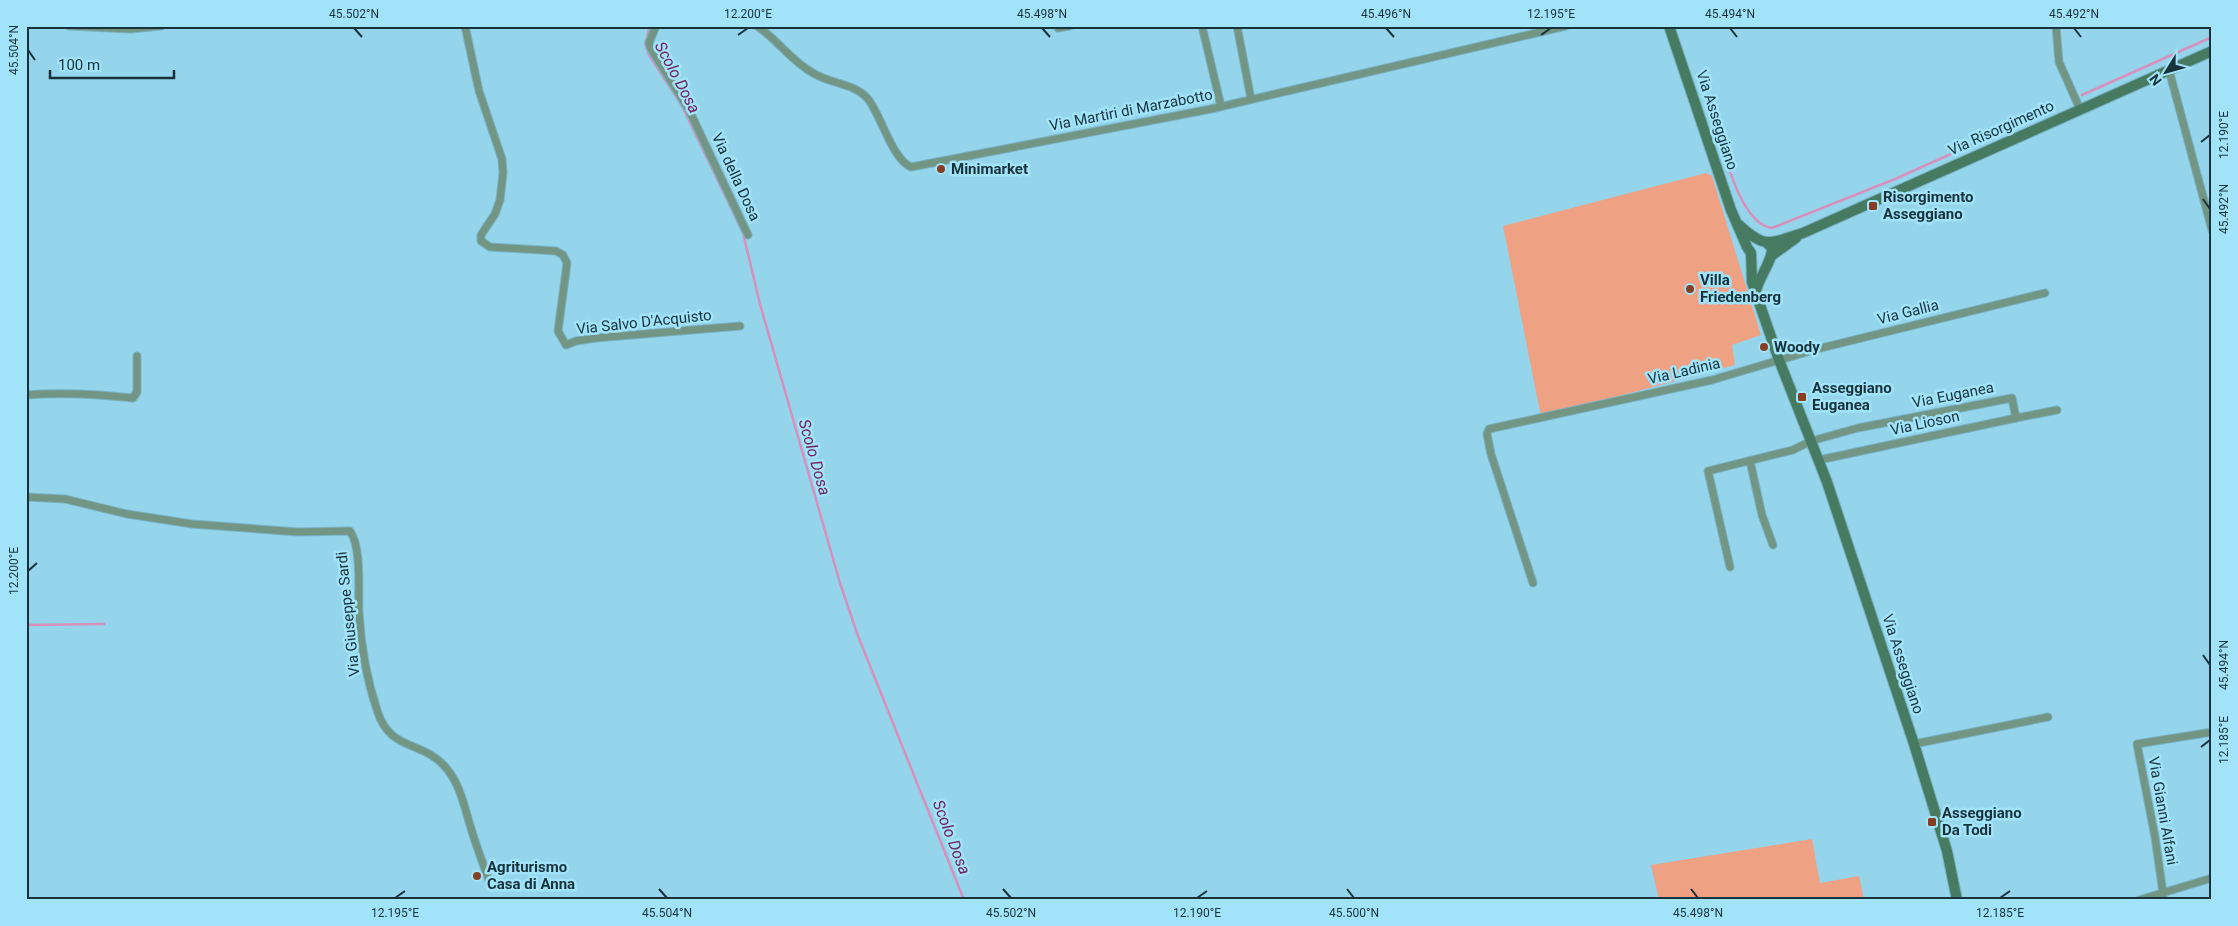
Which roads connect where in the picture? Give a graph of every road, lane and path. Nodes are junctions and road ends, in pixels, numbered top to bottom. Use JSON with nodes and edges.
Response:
{"nodes":[{"id":1,"x":69,"y":26,"type":"edge"},
{"id":2,"x":162,"y":26,"type":"edge"},
{"id":3,"x":465,"y":26,"type":"edge"},
{"id":4,"x":656,"y":26,"type":"edge"},
{"id":5,"x":758,"y":26,"type":"edge"},
{"id":6,"x":764,"y":26,"type":"edge"},
{"id":7,"x":1070,"y":26,"type":"edge"},
{"id":8,"x":1202,"y":26,"type":"edge"},
{"id":9,"x":1237,"y":26,"type":"edge"},
{"id":10,"x":1566,"y":26,"type":"edge"},
{"id":11,"x":1669,"y":26,"type":"edge"},
{"id":12,"x":2056,"y":26,"type":"edge"},
{"id":13,"x":1058,"y":28,"type":"dead end"},
{"id":14,"x":772,"y":36,"type":"junction"},
{"id":15,"x":2212,"y":51,"type":"edge"},
{"id":16,"x":2169,"y":70,"type":"junction"},
{"id":17,"x":1251,"y":99,"type":"junction"},
{"id":18,"x":1221,"y":106,"type":"junction"},
{"id":19,"x":2080,"y":110,"type":"junction"},
{"id":20,"x":1736,"y":222,"type":"junction"},
{"id":21,"x":2212,"y":230,"type":"edge"},
{"id":22,"x":1802,"y":233,"type":"junction"},
{"id":23,"x":748,"y":235,"type":"dead end"},
{"id":24,"x":1763,"y":242,"type":"junction"},
{"id":25,"x":1752,"y":255,"type":"junction"},
{"id":26,"x":1770,"y":258,"type":"junction"},
{"id":27,"x":1756,"y":292,"type":"junction"},
{"id":28,"x":2045,"y":293,"type":"dead end"},
{"id":29,"x":740,"y":326,"type":"dead end"},
{"id":30,"x":137,"y":356,"type":"dead end"},
{"id":31,"x":1779,"y":360,"type":"junction"},
{"id":32,"x":26,"y":395,"type":"edge"},
{"id":33,"x":2057,"y":410,"type":"dead end"},
{"id":34,"x":2016,"y":418,"type":"junction"},
{"id":35,"x":1811,"y":441,"type":"junction"},
{"id":36,"x":1820,"y":460,"type":"junction"},
{"id":37,"x":1750,"y":461,"type":"junction"},
{"id":38,"x":26,"y":497,"type":"edge"},
{"id":39,"x":1773,"y":545,"type":"dead end"},
{"id":40,"x":1730,"y":568,"type":"dead end"},
{"id":41,"x":1533,"y":583,"type":"dead end"},
{"id":42,"x":2048,"y":717,"type":"dead end"},
{"id":43,"x":2212,"y":732,"type":"edge"},
{"id":44,"x":1914,"y":744,"type":"junction"},
{"id":45,"x":2212,"y":878,"type":"edge"},
{"id":46,"x":491,"y":886,"type":"dead end"},
{"id":47,"x":2163,"y":896,"type":"edge"},
{"id":48,"x":1957,"y":900,"type":"edge"},
{"id":49,"x":2139,"y":900,"type":"edge"}],
"edges":[{"from":1,"to":2,"type":"street"},
{"from":3,"to":29,"type":"street","name":"Via Salvo D'Acquisto"},
{"from":4,"to":23,"type":"street","name":"Via della Dosa"},
{"from":5,"to":14,"type":"street","name":"Via Martiri di Marzabotto"},
{"from":6,"to":14,"type":"street"},
{"from":7,"to":13,"type":"street"},
{"from":8,"to":18,"type":"street"},
{"from":9,"to":17,"type":"street"},
{"from":10,"to":17,"type":"street","name":"Via Martiri di Marzabotto"},
{"from":11,"to":20,"type":"street","name":"Via Asseggiano"},
{"from":12,"to":19,"type":"street"},
{"from":14,"to":18,"type":"street","name":"Via Martiri di Marzabotto"},
{"from":15,"to":16,"type":"street","name":"Via Risorgimento"},
{"from":16,"to":19,"type":"street","name":"Via Risorgimento"},
{"from":16,"to":21,"type":"street"},
{"from":17,"to":18,"type":"street","name":"Via Martiri di Marzabotto"},
{"from":19,"to":22,"type":"street","name":"Via Risorgimento"},
{"from":20,"to":24,"type":"street"},
{"from":20,"to":25,"type":"street","name":"Via Asseggiano"},
{"from":22,"to":24,"type":"street","name":"Via Risorgimento"},
{"from":22,"to":26,"type":"street","name":"Via Risorgimento"},
{"from":24,"to":25,"type":"street"},
{"from":24,"to":26,"type":"street"},
{"from":25,"to":26,"type":"street"},
{"from":25,"to":27,"type":"street","name":"Via Asseggiano"},
{"from":26,"to":27,"type":"street"},
{"from":27,"to":31,"type":"street","name":"Via Asseggiano"},
{"from":28,"to":31,"type":"street","name":"Via Gallia"},
{"from":30,"to":32,"type":"street"},
{"from":31,"to":35,"type":"street","name":"Via Asseggiano"},
{"from":31,"to":41,"type":"street","name":"Via Ladinia"},
{"from":33,"to":34,"type":"street","name":"Via Lioson"},
{"from":34,"to":35,"type":"street","name":"Via Euganea"},
{"from":34,"to":36,"type":"street","name":"Via Lioson"},
{"from":35,"to":36,"type":"street","name":"Via Asseggiano"},
{"from":35,"to":37,"type":"street"},
{"from":36,"to":44,"type":"street","name":"Via Asseggiano"},
{"from":37,"to":39,"type":"street"},
{"from":37,"to":40,"type":"street"},
{"from":38,"to":46,"type":"street","name":"Via Giuseppe Sardi"},
{"from":42,"to":44,"type":"street"},
{"from":43,"to":47,"type":"street","name":"Via Gianni Alfani"},
{"from":44,"to":48,"type":"street","name":"Via Asseggiano"},
{"from":45,"to":47,"type":"street"},
{"from":47,"to":49,"type":"street"}]}
